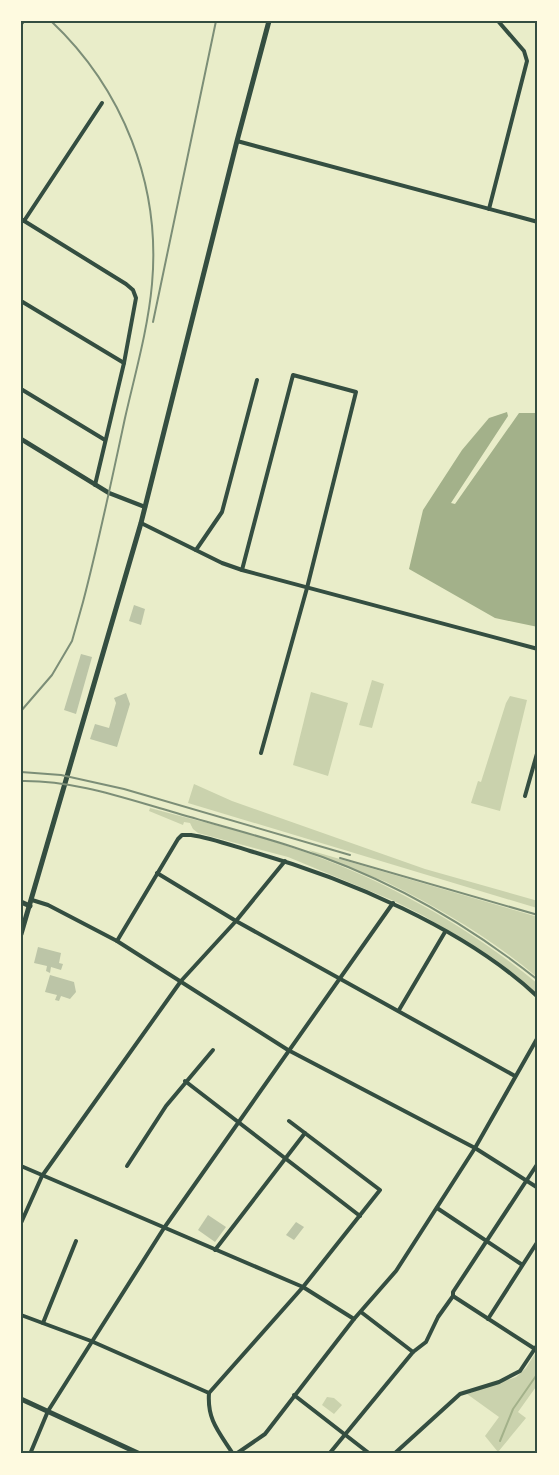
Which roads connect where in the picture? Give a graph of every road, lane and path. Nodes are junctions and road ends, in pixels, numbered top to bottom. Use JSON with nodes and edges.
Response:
{"nodes":[{"id":1,"x":269,"y":21,"type":"edge"},
{"id":2,"x":498,"y":21,"type":"edge"},
{"id":3,"x":102,"y":103,"type":"dead end"},
{"id":4,"x":237,"y":141,"type":"junction"},
{"id":5,"x":489,"y":208,"type":"junction"},
{"id":6,"x":23,"y":220,"type":"edge"},
{"id":7,"x":538,"y":222,"type":"edge"},
{"id":8,"x":21,"y":301,"type":"edge"},
{"id":9,"x":124,"y":363,"type":"junction"},
{"id":10,"x":257,"y":380,"type":"dead end"},
{"id":11,"x":21,"y":389,"type":"edge"},
{"id":12,"x":21,"y":439,"type":"edge"},
{"id":13,"x":105,"y":440,"type":"junction"},
{"id":14,"x":95,"y":485,"type":"junction"},
{"id":15,"x":145,"y":507,"type":"junction"},
{"id":16,"x":141,"y":524,"type":"junction"},
{"id":17,"x":196,"y":550,"type":"junction"},
{"id":18,"x":242,"y":570,"type":"junction"},
{"id":19,"x":307,"y":588,"type":"junction"},
{"id":20,"x":538,"y":650,"type":"edge"},
{"id":21,"x":538,"y":750,"type":"edge"},
{"id":22,"x":261,"y":753,"type":"dead end"},
{"id":23,"x":525,"y":796,"type":"dead end"},
{"id":24,"x":285,"y":861,"type":"junction"},
{"id":25,"x":157,"y":873,"type":"junction"},
{"id":26,"x":32,"y":900,"type":"junction"},
{"id":27,"x":21,"y":902,"type":"edge"},
{"id":28,"x":393,"y":903,"type":"junction"},
{"id":29,"x":30,"y":906,"type":"junction"},
{"id":30,"x":236,"y":921,"type":"junction"},
{"id":31,"x":445,"y":932,"type":"junction"},
{"id":32,"x":21,"y":934,"type":"edge"},
{"id":33,"x":117,"y":941,"type":"junction"},
{"id":34,"x":341,"y":977,"type":"junction"},
{"id":35,"x":181,"y":981,"type":"junction"},
{"id":36,"x":538,"y":997,"type":"edge"},
{"id":37,"x":399,"y":1010,"type":"junction"},
{"id":38,"x":538,"y":1038,"type":"edge"},
{"id":39,"x":212,"y":1050,"type":"dead end"},
{"id":40,"x":288,"y":1050,"type":"junction"},
{"id":41,"x":515,"y":1076,"type":"junction"},
{"id":42,"x":185,"y":1081,"type":"junction"},
{"id":43,"x":239,"y":1121,"type":"junction"},
{"id":44,"x":290,"y":1121,"type":"dead end"},
{"id":45,"x":305,"y":1133,"type":"junction"},
{"id":46,"x":475,"y":1148,"type":"junction"},
{"id":47,"x":286,"y":1158,"type":"junction"},
{"id":48,"x":538,"y":1163,"type":"edge"},
{"id":49,"x":21,"y":1166,"type":"edge"},
{"id":50,"x":127,"y":1166,"type":"dead end"},
{"id":51,"x":42,"y":1176,"type":"junction"},
{"id":52,"x":526,"y":1180,"type":"junction"},
{"id":53,"x":538,"y":1188,"type":"edge"},
{"id":54,"x":437,"y":1208,"type":"junction"},
{"id":55,"x":360,"y":1216,"type":"junction"},
{"id":56,"x":21,"y":1223,"type":"edge"},
{"id":57,"x":164,"y":1228,"type":"junction"},
{"id":58,"x":76,"y":1241,"type":"dead end"},
{"id":59,"x":487,"y":1241,"type":"junction"},
{"id":60,"x":538,"y":1241,"type":"edge"},
{"id":61,"x":215,"y":1250,"type":"junction"},
{"id":62,"x":521,"y":1264,"type":"junction"},
{"id":63,"x":303,"y":1287,"type":"junction"},
{"id":64,"x":453,"y":1296,"type":"junction"},
{"id":65,"x":361,"y":1312,"type":"junction"},
{"id":66,"x":21,"y":1315,"type":"edge"},
{"id":67,"x":354,"y":1319,"type":"junction"},
{"id":68,"x":488,"y":1319,"type":"junction"},
{"id":69,"x":43,"y":1323,"type":"junction"},
{"id":70,"x":91,"y":1341,"type":"junction"},
{"id":71,"x":538,"y":1344,"type":"edge"},
{"id":72,"x":535,"y":1349,"type":"junction"},
{"id":73,"x":413,"y":1352,"type":"junction"},
{"id":74,"x":209,"y":1393,"type":"junction"},
{"id":75,"x":294,"y":1395,"type":"junction"},
{"id":76,"x":21,"y":1399,"type":"edge"},
{"id":77,"x":48,"y":1411,"type":"junction"},
{"id":78,"x":344,"y":1434,"type":"junction"},
{"id":79,"x":30,"y":1454,"type":"edge"},
{"id":80,"x":140,"y":1454,"type":"edge"},
{"id":81,"x":234,"y":1454,"type":"edge"},
{"id":82,"x":328,"y":1454,"type":"edge"},
{"id":83,"x":370,"y":1454,"type":"edge"},
{"id":84,"x":394,"y":1454,"type":"edge"}],
"edges":[{"from":1,"to":4,"type":"main road"},
{"from":2,"to":5,"type":"street"},
{"from":3,"to":6,"type":"street"},
{"from":4,"to":5,"type":"street"},
{"from":4,"to":15,"type":"main road"},
{"from":5,"to":7,"type":"street"},
{"from":6,"to":9,"type":"street"},
{"from":8,"to":9,"type":"street"},
{"from":9,"to":13,"type":"street"},
{"from":10,"to":17,"type":"street"},
{"from":11,"to":13,"type":"street"},
{"from":12,"to":14,"type":"street"},
{"from":13,"to":14,"type":"street"},
{"from":14,"to":15,"type":"street"},
{"from":15,"to":16,"type":"main road"},
{"from":16,"to":17,"type":"street"},
{"from":16,"to":26,"type":"main road"},
{"from":17,"to":18,"type":"street"},
{"from":18,"to":19,"type":"street"},
{"from":18,"to":19,"type":"street"},
{"from":19,"to":20,"type":"street"},
{"from":19,"to":22,"type":"street"},
{"from":21,"to":23,"type":"street"},
{"from":24,"to":25,"type":"street"},
{"from":24,"to":28,"type":"street"},
{"from":24,"to":30,"type":"street"},
{"from":25,"to":30,"type":"street"},
{"from":25,"to":33,"type":"street"},
{"from":26,"to":29,"type":"main road"},
{"from":26,"to":33,"type":"street"},
{"from":27,"to":29,"type":"main road"},
{"from":28,"to":31,"type":"street"},
{"from":28,"to":34,"type":"street"},
{"from":29,"to":32,"type":"main road"},
{"from":30,"to":34,"type":"street"},
{"from":30,"to":35,"type":"street"},
{"from":31,"to":36,"type":"street"},
{"from":31,"to":37,"type":"street"},
{"from":33,"to":35,"type":"street"},
{"from":34,"to":37,"type":"street"},
{"from":34,"to":40,"type":"street"},
{"from":35,"to":40,"type":"street"},
{"from":35,"to":51,"type":"street"},
{"from":37,"to":41,"type":"street"},
{"from":38,"to":41,"type":"street"},
{"from":39,"to":42,"type":"street"},
{"from":40,"to":43,"type":"street"},
{"from":40,"to":46,"type":"street"},
{"from":41,"to":46,"type":"street"},
{"from":42,"to":43,"type":"street"},
{"from":42,"to":50,"type":"street"},
{"from":43,"to":47,"type":"street"},
{"from":43,"to":57,"type":"street"},
{"from":44,"to":45,"type":"street"},
{"from":45,"to":47,"type":"street"},
{"from":45,"to":55,"type":"street"},
{"from":46,"to":52,"type":"street"},
{"from":46,"to":54,"type":"street"},
{"from":47,"to":55,"type":"street"},
{"from":47,"to":61,"type":"street"},
{"from":48,"to":52,"type":"street"},
{"from":49,"to":51,"type":"street"},
{"from":51,"to":56,"type":"street"},
{"from":51,"to":57,"type":"street"},
{"from":52,"to":53,"type":"street"},
{"from":52,"to":59,"type":"street"},
{"from":54,"to":59,"type":"street"},
{"from":54,"to":65,"type":"street"},
{"from":55,"to":63,"type":"street"},
{"from":57,"to":61,"type":"street"},
{"from":57,"to":70,"type":"street"},
{"from":58,"to":69,"type":"street"},
{"from":59,"to":62,"type":"street"},
{"from":59,"to":64,"type":"street"},
{"from":60,"to":62,"type":"street"},
{"from":61,"to":63,"type":"street"},
{"from":62,"to":68,"type":"street"},
{"from":63,"to":67,"type":"street"},
{"from":63,"to":74,"type":"street"},
{"from":64,"to":68,"type":"street"},
{"from":64,"to":73,"type":"street"},
{"from":65,"to":67,"type":"street"},
{"from":65,"to":73,"type":"street"},
{"from":66,"to":69,"type":"street"},
{"from":67,"to":75,"type":"street"},
{"from":68,"to":72,"type":"street"},
{"from":69,"to":70,"type":"street"},
{"from":70,"to":74,"type":"street"},
{"from":70,"to":77,"type":"street"},
{"from":71,"to":72,"type":"street"},
{"from":72,"to":84,"type":"street"},
{"from":73,"to":78,"type":"street"},
{"from":74,"to":81,"type":"street"},
{"from":75,"to":78,"type":"street"},
{"from":75,"to":81,"type":"street"},
{"from":76,"to":77,"type":"main road"},
{"from":77,"to":79,"type":"street"},
{"from":77,"to":80,"type":"main road"},
{"from":78,"to":82,"type":"street"},
{"from":78,"to":83,"type":"street"}]}
